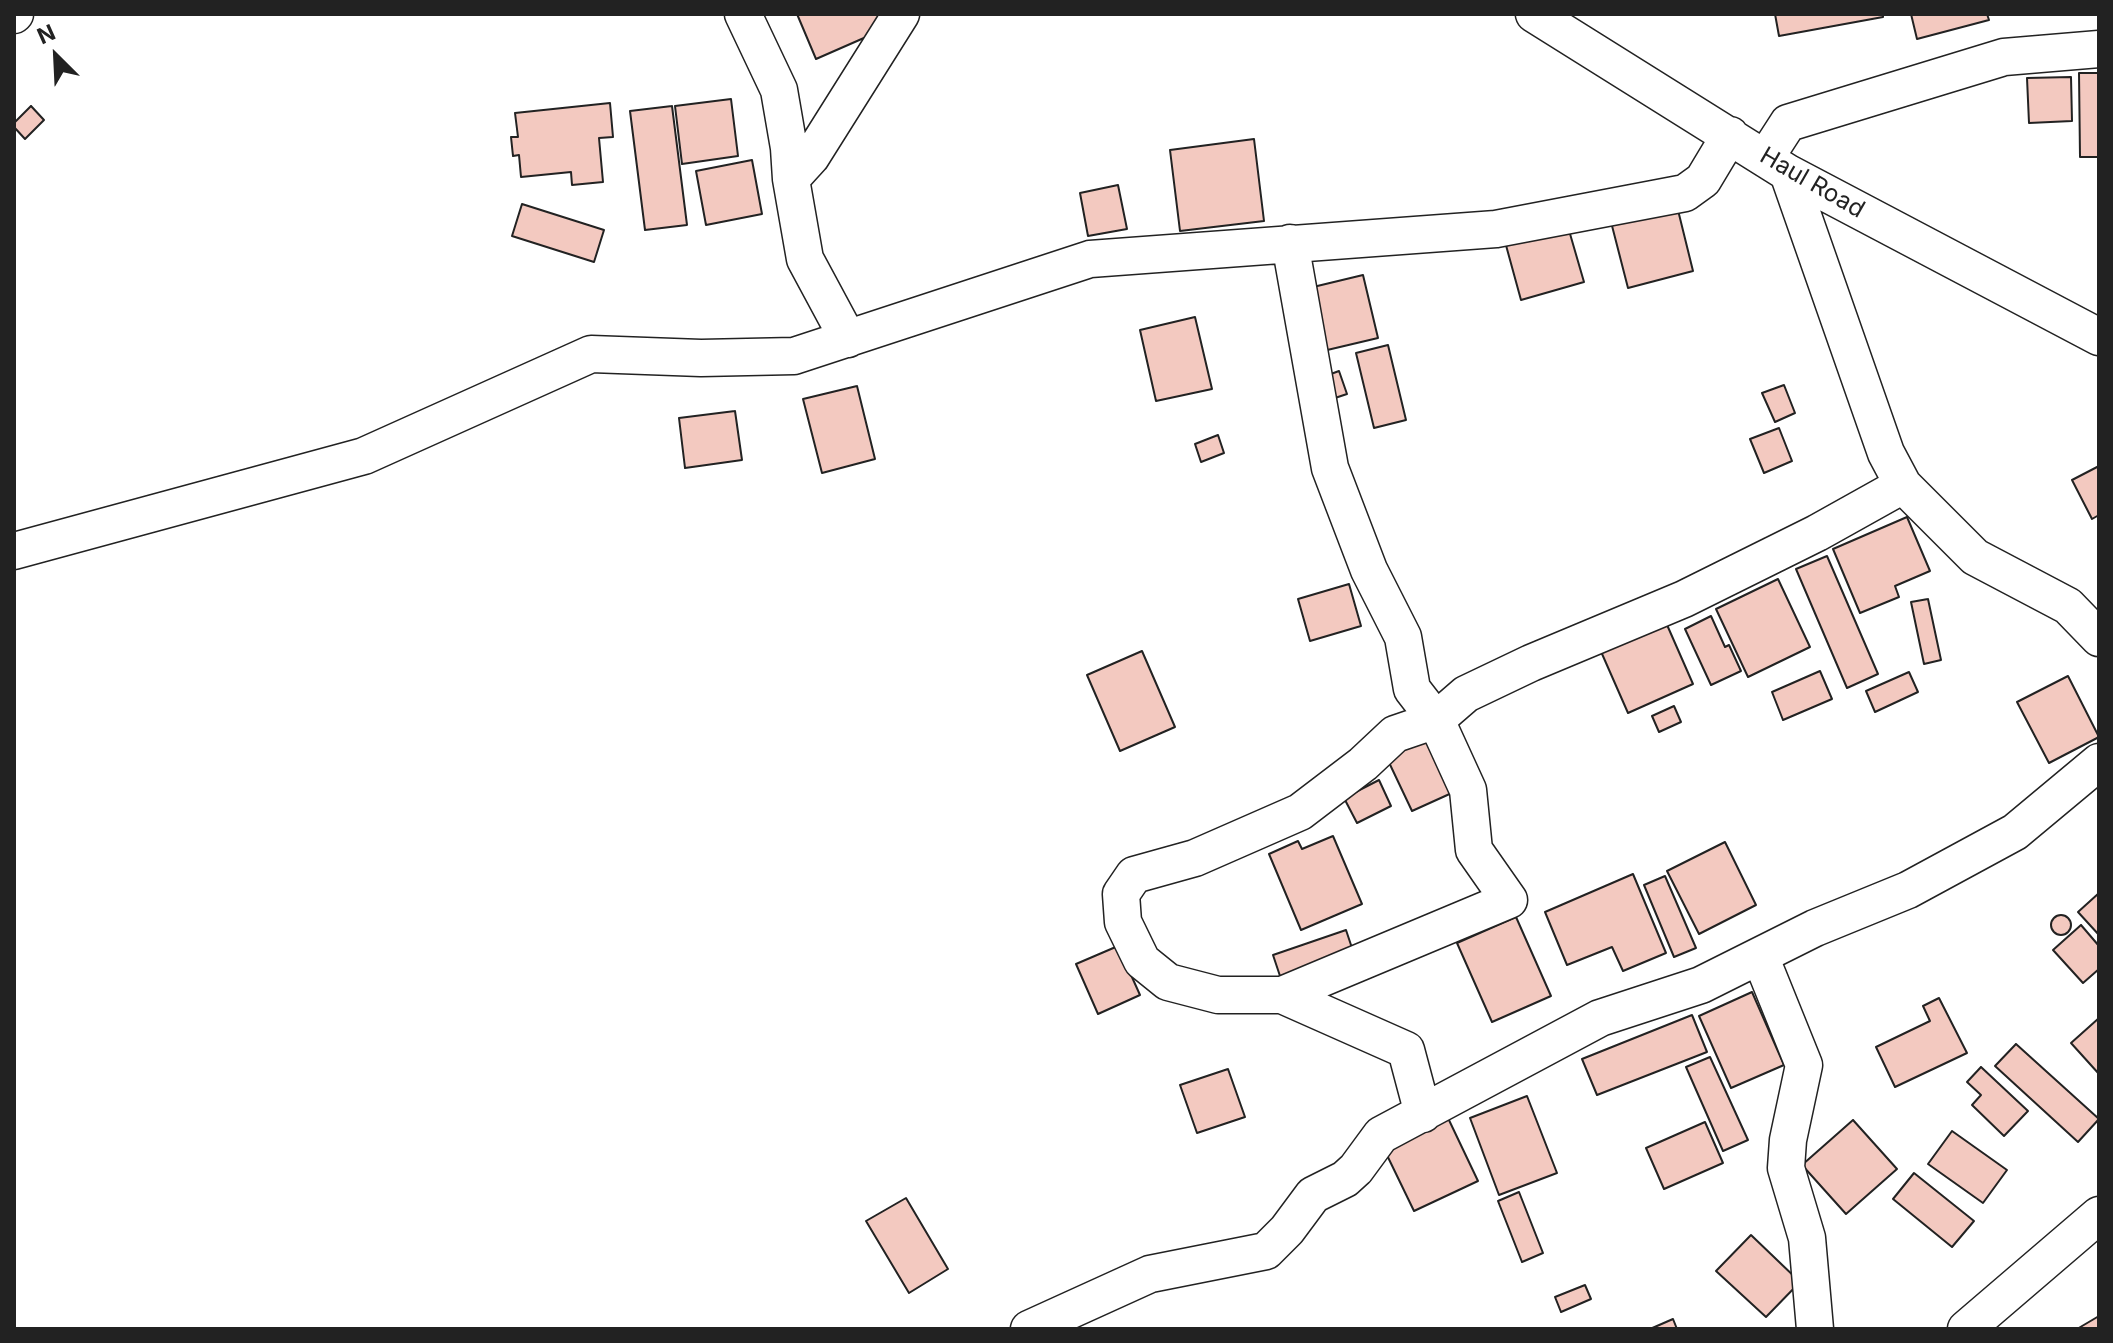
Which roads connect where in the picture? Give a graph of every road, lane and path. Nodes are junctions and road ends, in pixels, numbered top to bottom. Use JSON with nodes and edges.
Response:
{"nodes":[{"id":1,"x":743,"y":14,"type":"edge"},
{"id":2,"x":901,"y":14,"type":"edge"},
{"id":3,"x":1549,"y":17,"type":"edge"},
{"id":4,"x":2099,"y":49,"type":"edge"},
{"id":5,"x":1730,"y":135,"type":"junction"},
{"id":6,"x":1777,"y":165,"type":"junction"},
{"id":7,"x":791,"y":179,"type":"junction"},
{"id":8,"x":1290,"y":243,"type":"junction"},
{"id":9,"x":2099,"y":337,"type":"edge"},
{"id":10,"x":848,"y":339,"type":"junction"},
{"id":11,"x":1903,"y":485,"type":"junction"},
{"id":12,"x":14,"y":551,"type":"edge"},
{"id":13,"x":2099,"y":638,"type":"edge"},
{"id":14,"x":1436,"y":720,"type":"junction"},
{"id":15,"x":2099,"y":762,"type":"edge"},
{"id":16,"x":1760,"y":956,"type":"junction"},
{"id":17,"x":1282,"y":995,"type":"junction"},
{"id":18,"x":1423,"y":1114,"type":"junction"},
{"id":19,"x":2099,"y":1215,"type":"edge"},
{"id":20,"x":1029,"y":1329,"type":"edge"},
{"id":21,"x":1815,"y":1329,"type":"edge"},
{"id":22,"x":1965,"y":1329,"type":"edge"}],
"edges":[{"from":1,"to":7,"type":"street"},
{"from":2,"to":7,"type":"street"},
{"from":3,"to":5,"type":"street","name":"Haul Road"},
{"from":4,"to":6,"type":"street"},
{"from":5,"to":6,"type":"street","name":"Haul Road"},
{"from":5,"to":8,"type":"street"},
{"from":6,"to":9,"type":"street","name":"Haul Road"},
{"from":6,"to":11,"type":"street"},
{"from":7,"to":10,"type":"street"},
{"from":8,"to":10,"type":"street"},
{"from":8,"to":14,"type":"street"},
{"from":10,"to":12,"type":"street"},
{"from":11,"to":13,"type":"street"},
{"from":11,"to":14,"type":"street"},
{"from":14,"to":17,"type":"street"},
{"from":14,"to":17,"type":"street"},
{"from":15,"to":16,"type":"street"},
{"from":16,"to":18,"type":"street"},
{"from":16,"to":21,"type":"street"},
{"from":17,"to":18,"type":"street"},
{"from":18,"to":20,"type":"street"},
{"from":19,"to":22,"type":"street"}]}
